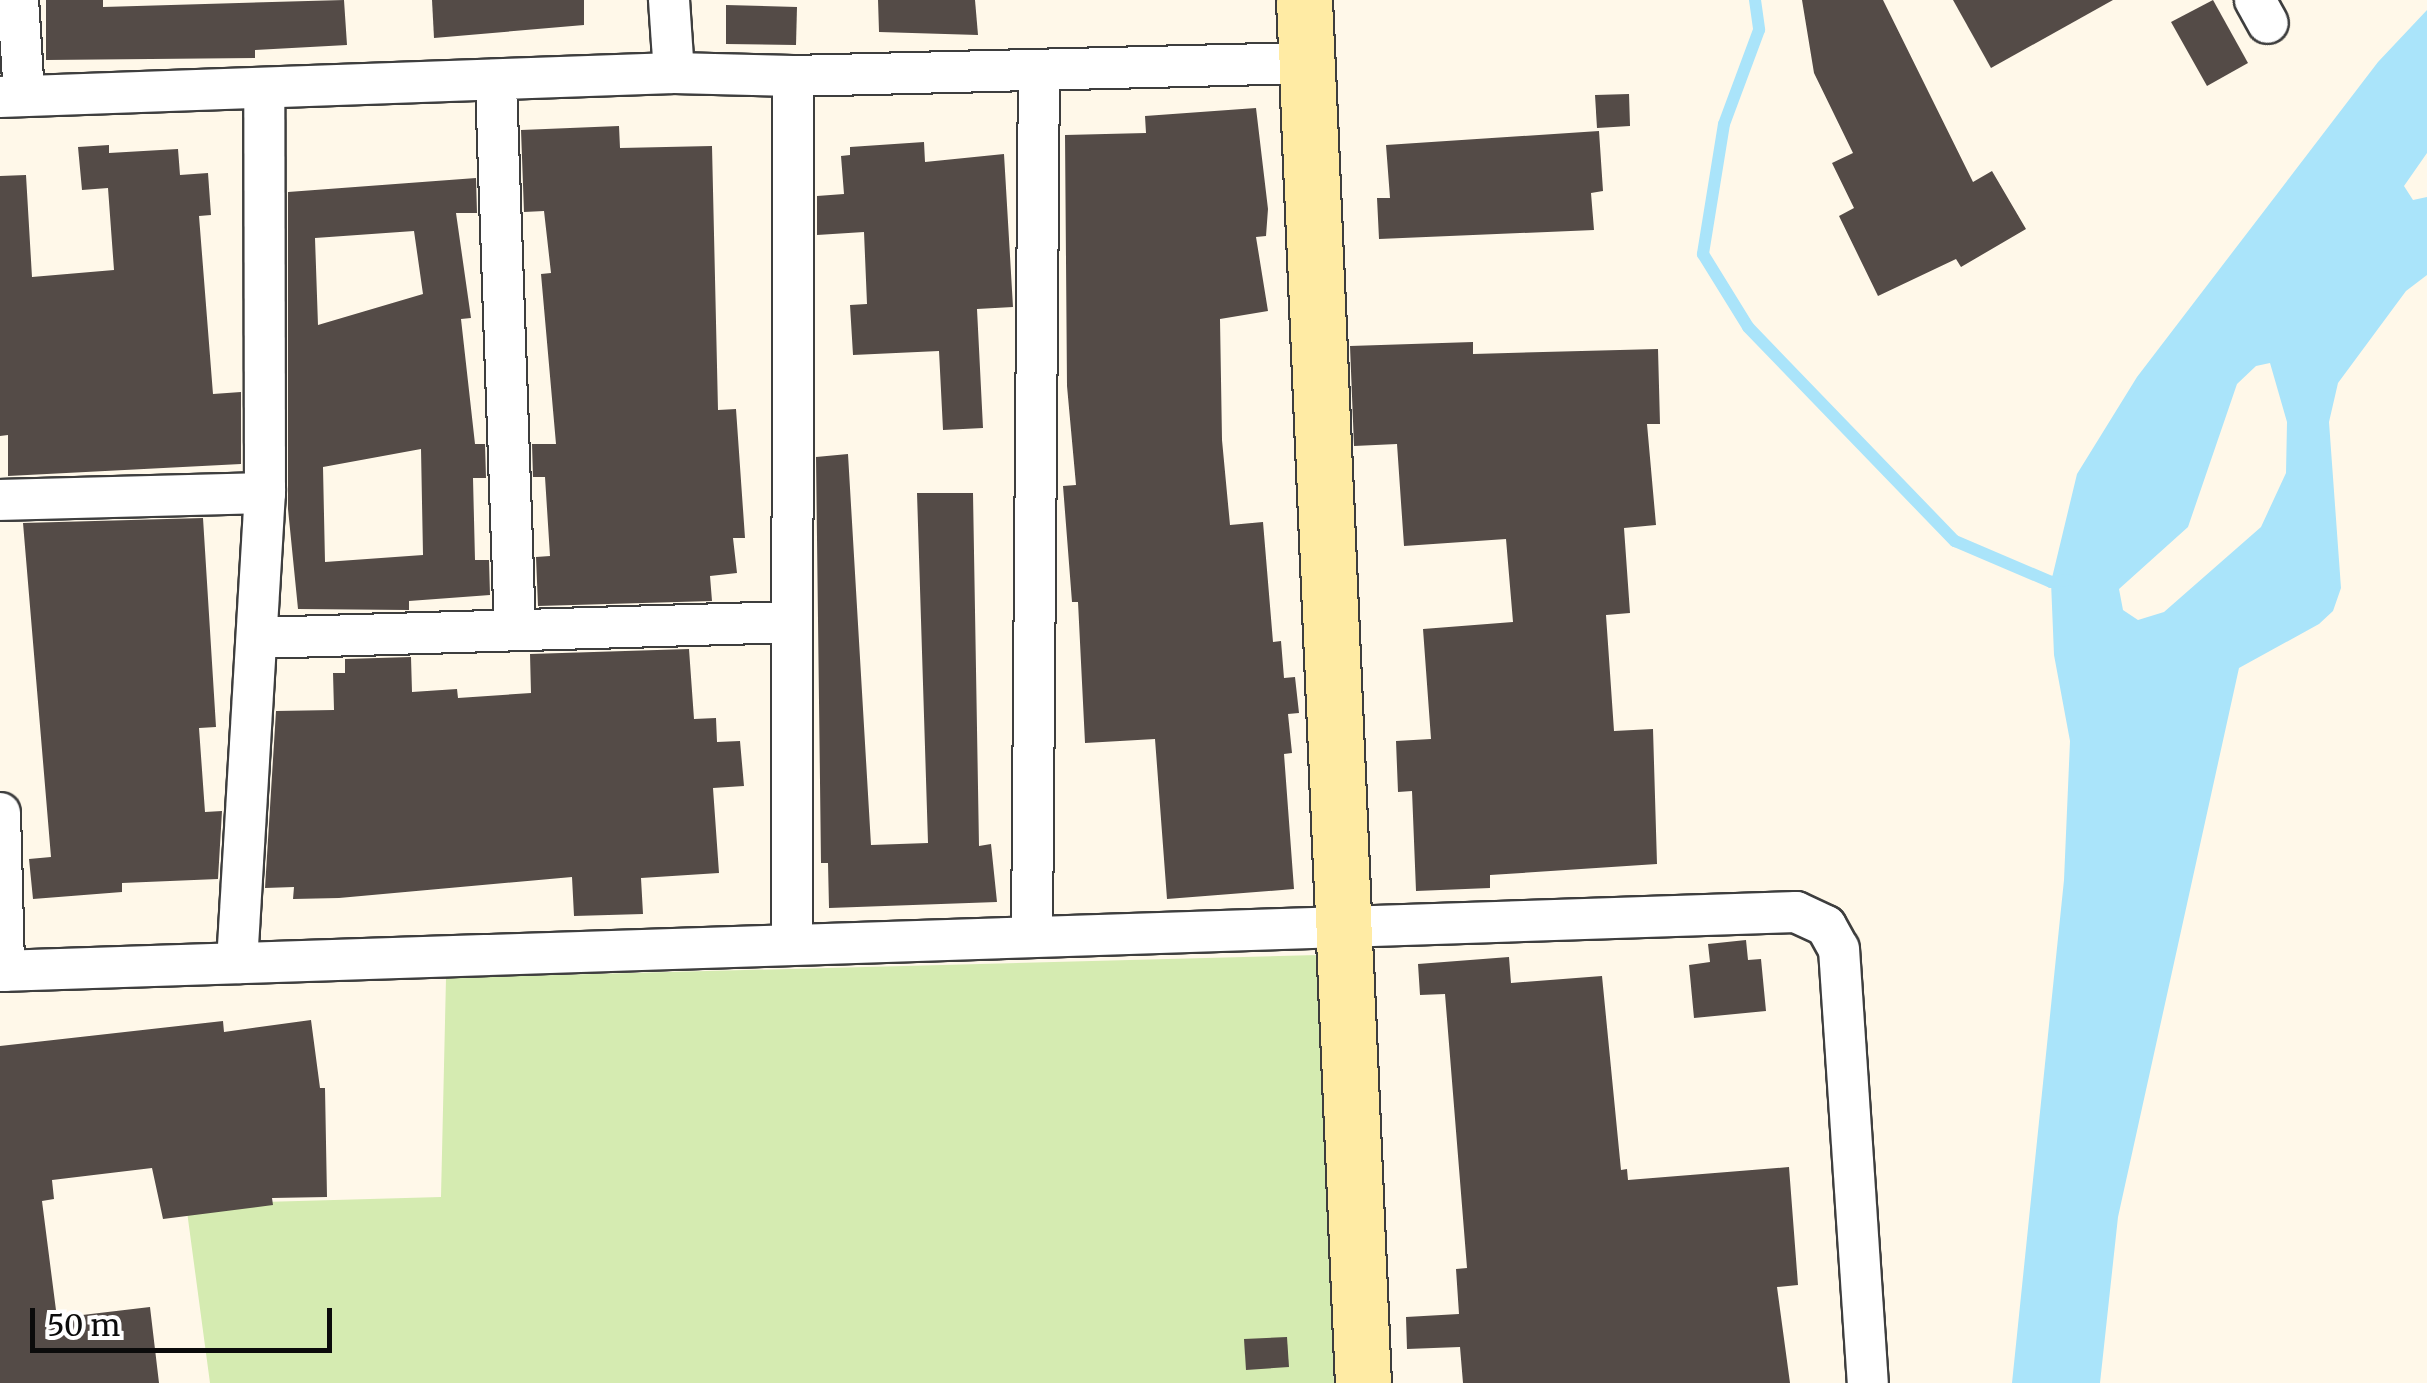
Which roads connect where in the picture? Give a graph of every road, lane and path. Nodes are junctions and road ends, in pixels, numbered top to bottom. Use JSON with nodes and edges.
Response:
{"nodes":[{"id":1,"x":18,"y":0,"type":"edge"},
{"id":2,"x":670,"y":0,"type":"edge"},
{"id":3,"x":1304,"y":0,"type":"edge"},
{"id":4,"x":1306,"y":63,"type":"junction"},
{"id":5,"x":1039,"y":70,"type":"junction"},
{"id":6,"x":674,"y":73,"type":"junction"},
{"id":7,"x":793,"y":76,"type":"junction"},
{"id":8,"x":496,"y":84,"type":"junction"},
{"id":9,"x":264,"y":90,"type":"junction"},
{"id":10,"x":12,"y":96,"type":"edge"},
{"id":11,"x":266,"y":493,"type":"junction"},
{"id":12,"x":0,"y":500,"type":"edge"},
{"id":13,"x":792,"y":622,"type":"junction"},
{"id":14,"x":515,"y":630,"type":"junction"},
{"id":15,"x":257,"y":638,"type":"junction"},
{"id":16,"x":0,"y":813,"type":"edge"},
{"id":17,"x":1346,"y":926,"type":"junction"},
{"id":18,"x":1032,"y":936,"type":"junction"},
{"id":19,"x":792,"y":944,"type":"junction"},
{"id":20,"x":236,"y":963,"type":"junction"},
{"id":21,"x":2,"y":971,"type":"edge"},
{"id":22,"x":1363,"y":1383,"type":"edge"},
{"id":23,"x":1868,"y":1383,"type":"edge"}],
"edges":[{"from":1,"to":10,"type":"street"},
{"from":2,"to":6,"type":"street"},
{"from":3,"to":4,"type":"street"},
{"from":4,"to":5,"type":"street"},
{"from":4,"to":17,"type":"street"},
{"from":5,"to":7,"type":"street"},
{"from":5,"to":18,"type":"street"},
{"from":6,"to":7,"type":"street"},
{"from":6,"to":8,"type":"street"},
{"from":7,"to":13,"type":"street"},
{"from":8,"to":9,"type":"street"},
{"from":8,"to":14,"type":"street"},
{"from":9,"to":10,"type":"street"},
{"from":9,"to":11,"type":"street"},
{"from":11,"to":12,"type":"street"},
{"from":11,"to":15,"type":"street"},
{"from":13,"to":14,"type":"street"},
{"from":13,"to":19,"type":"street"},
{"from":14,"to":15,"type":"street"},
{"from":15,"to":20,"type":"street"},
{"from":16,"to":21,"type":"street"},
{"from":17,"to":18,"type":"street"},
{"from":17,"to":22,"type":"street"},
{"from":17,"to":23,"type":"street"},
{"from":18,"to":19,"type":"street"},
{"from":19,"to":20,"type":"street"},
{"from":20,"to":21,"type":"street"}]}
